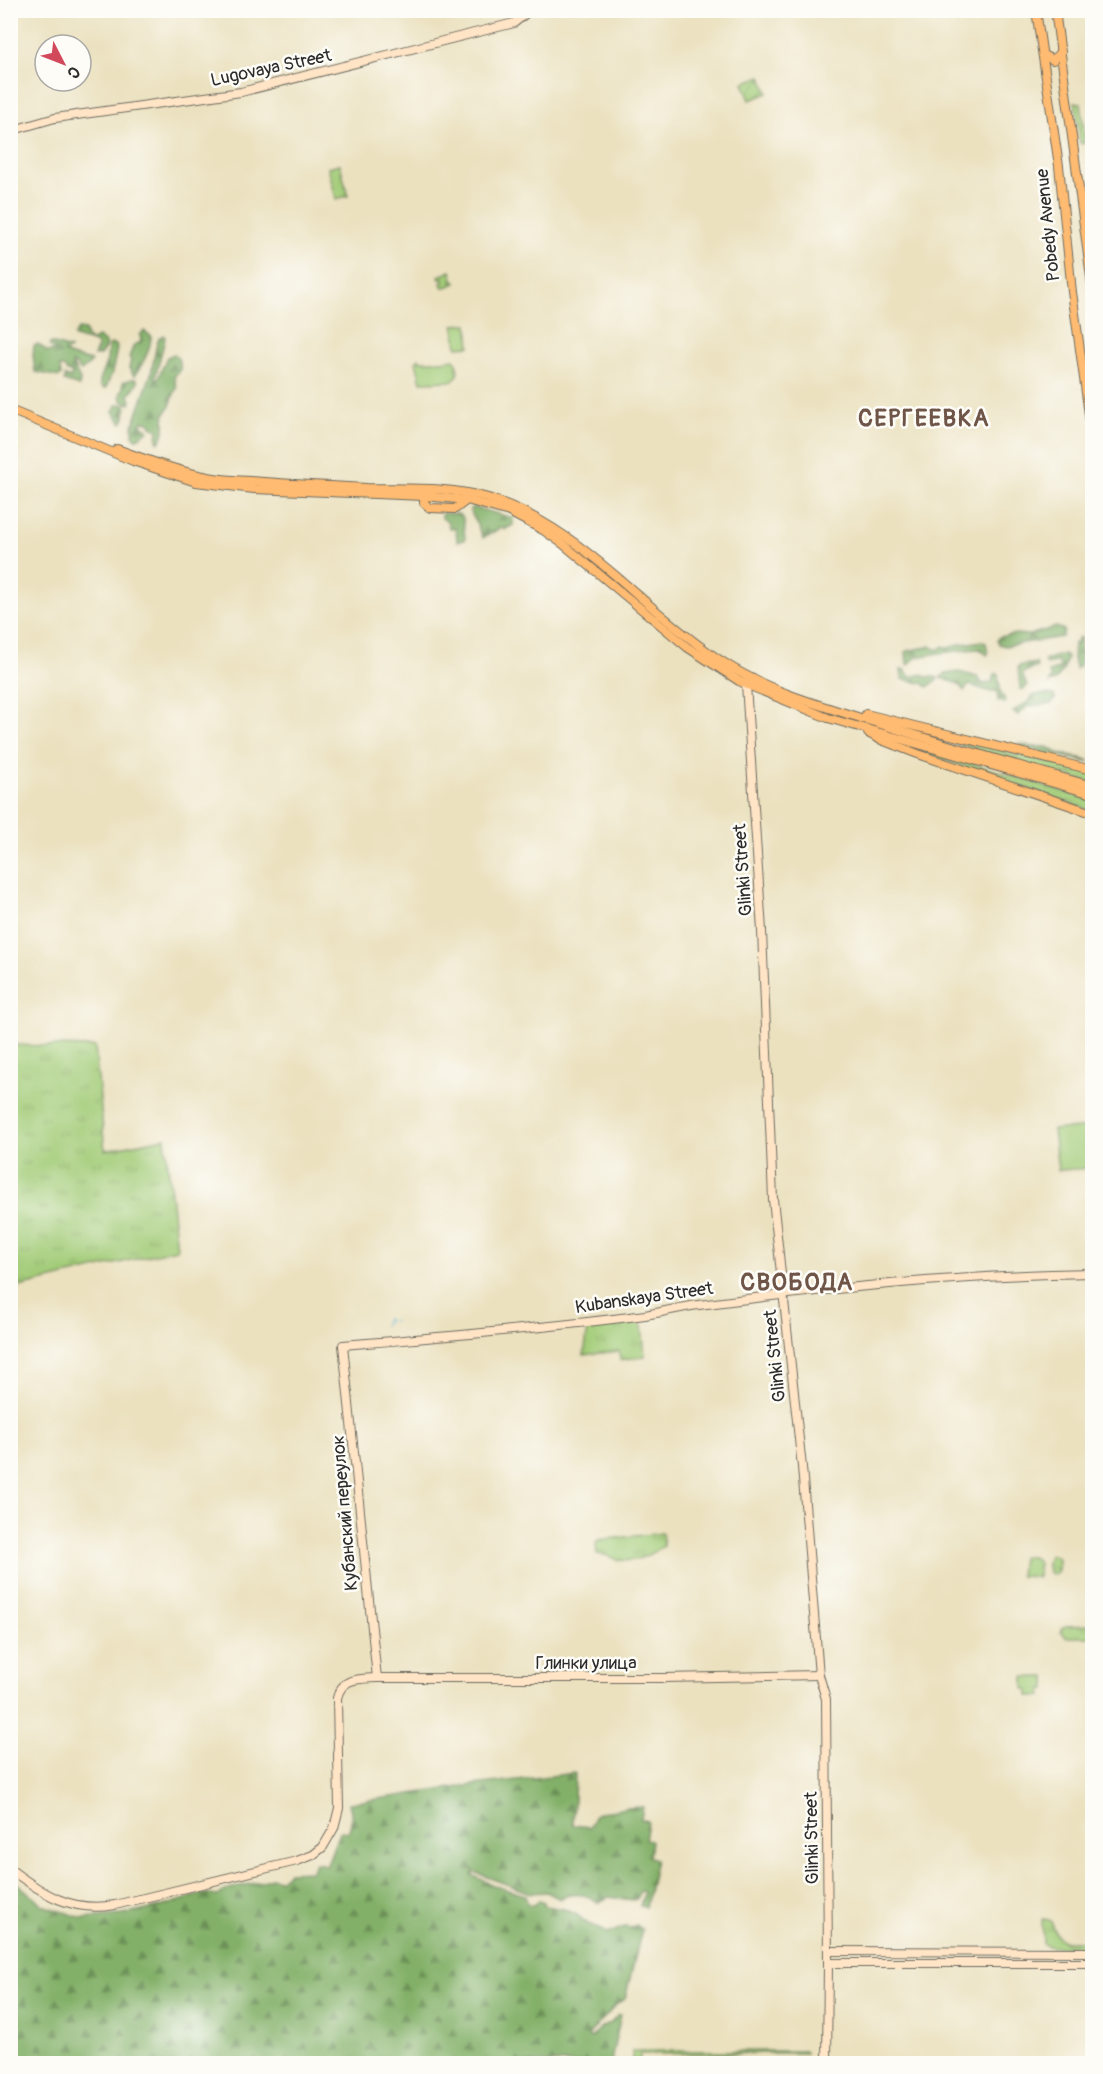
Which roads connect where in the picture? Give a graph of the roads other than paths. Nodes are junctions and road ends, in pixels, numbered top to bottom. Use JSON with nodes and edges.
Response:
{"nodes":[{"id":1,"x":530,"y":10,"type":"edge"},
{"id":2,"x":1036,"y":10,"type":"edge"},
{"id":3,"x":1055,"y":10,"type":"edge"},
{"id":4,"x":1061,"y":51,"type":"junction"},
{"id":5,"x":1043,"y":55,"type":"junction"},
{"id":6,"x":10,"y":131,"type":"edge"},
{"id":7,"x":1092,"y":285,"type":"edge"},
{"id":8,"x":1090,"y":406,"type":"edge"},
{"id":9,"x":10,"y":410,"type":"edge"},
{"id":10,"x":1092,"y":436,"type":"edge"},
{"id":11,"x":424,"y":493,"type":"junction"},
{"id":12,"x":746,"y":684,"type":"junction"},
{"id":13,"x":840,"y":712,"type":"junction"},
{"id":14,"x":863,"y":729,"type":"junction"},
{"id":15,"x":1092,"y":770,"type":"edge"},
{"id":16,"x":1092,"y":786,"type":"edge"},
{"id":17,"x":1092,"y":794,"type":"edge"},
{"id":18,"x":1092,"y":813,"type":"edge"},
{"id":19,"x":1092,"y":1273,"type":"edge"},
{"id":20,"x":784,"y":1295,"type":"junction"},
{"id":21,"x":343,"y":1345,"type":"joint"},
{"id":22,"x":819,"y":1675,"type":"junction"},
{"id":23,"x":377,"y":1678,"type":"junction"},
{"id":24,"x":10,"y":1869,"type":"edge"},
{"id":25,"x":828,"y":1952,"type":"junction"},
{"id":26,"x":1092,"y":1952,"type":"edge"},
{"id":27,"x":828,"y":1963,"type":"junction"},
{"id":28,"x":1092,"y":1963,"type":"edge"},
{"id":29,"x":826,"y":2064,"type":"edge"}],
"edges":[{"from":1,"to":6,"type":"main road","name":"Lugovaya Street"},
{"from":2,"to":5,"type":"main road","name":"Pobedy Avenue"},
{"from":3,"to":4,"type":"main road","name":"Pobedy Avenue"},
{"from":4,"to":5,"type":"main road"},
{"from":4,"to":7,"type":"main road","name":"Pobedy Avenue"},
{"from":5,"to":8,"type":"main road","name":"Pobedy Avenue"},
{"from":8,"to":10,"type":"main road","name":"Pobedy Avenue"},
{"from":9,"to":11,"type":"main road"},
{"from":11,"to":12,"type":"main road"},
{"from":11,"to":13,"type":"main road"},
{"from":12,"to":14,"type":"main road"},
{"from":12,"to":20,"type":"main road","name":"Glinki Street"},
{"from":13,"to":15,"type":"main road"},
{"from":13,"to":16,"type":"main road"},
{"from":14,"to":17,"type":"main road"},
{"from":14,"to":18,"type":"main road"},
{"from":19,"to":20,"type":"main road","name":"Kubanskaya Street"},
{"from":20,"to":21,"type":"main road","name":"Kubanskaya Street"},
{"from":20,"to":22,"type":"main road","name":"Glinki Street"},
{"from":21,"to":23,"type":"main road","name":"Кубанский переулок"},
{"from":22,"to":23,"type":"main road","name":"Глинки улица"},
{"from":22,"to":25,"type":"main road","name":"Glinki Street"},
{"from":23,"to":24,"type":"main road","name":"Глинки улица"},
{"from":25,"to":26,"type":"main road"},
{"from":25,"to":27,"type":"main road","name":"Glinki Street"},
{"from":27,"to":28,"type":"main road"},
{"from":27,"to":29,"type":"main road","name":"Glinki Street"}]}
